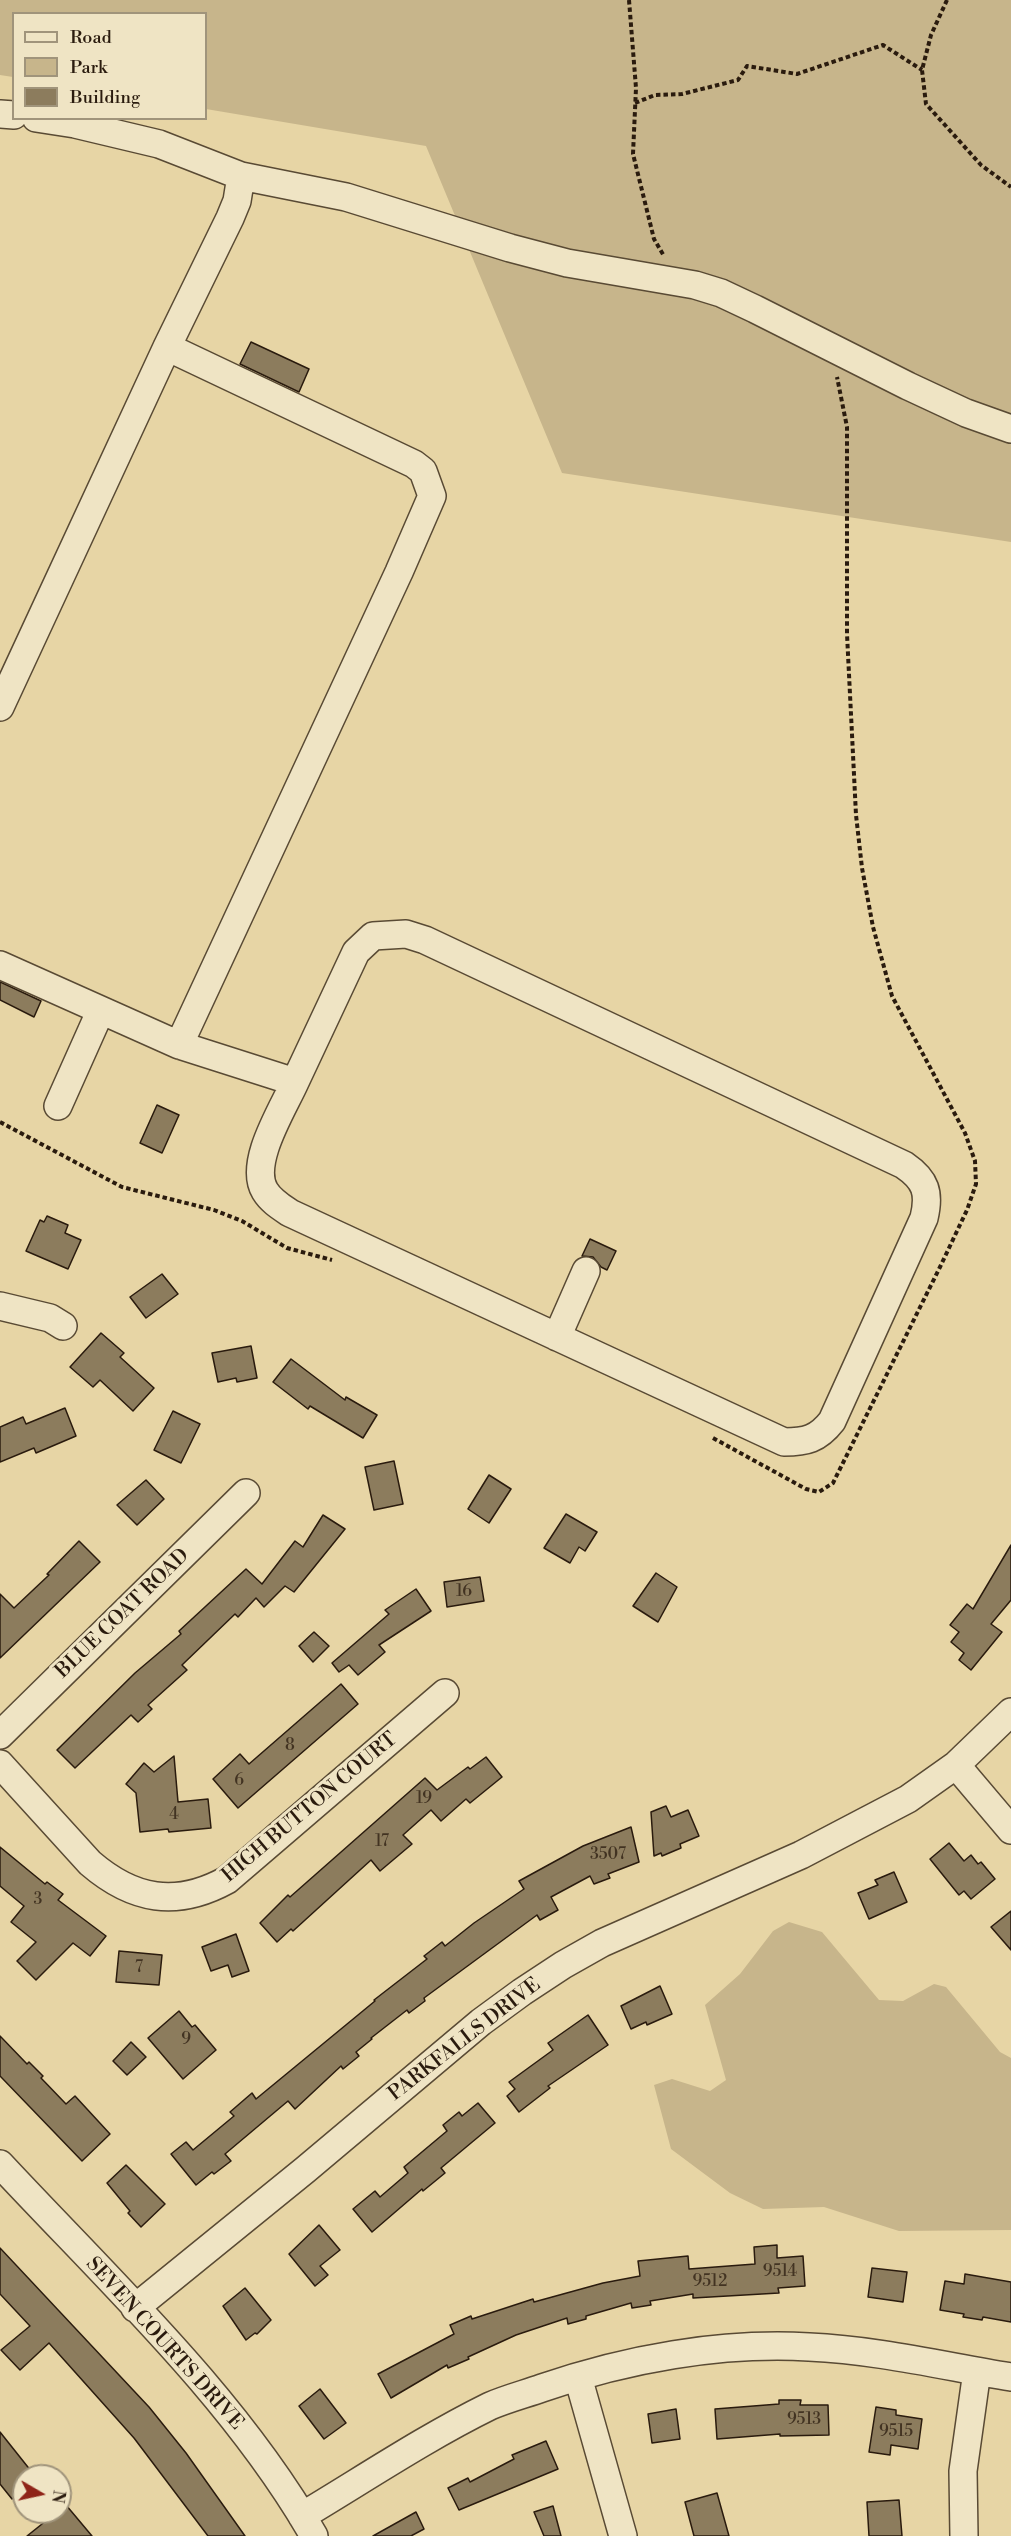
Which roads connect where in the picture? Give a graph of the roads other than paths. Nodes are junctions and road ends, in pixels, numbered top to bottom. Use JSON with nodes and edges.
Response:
{"nodes":[{"id":1,"x":49,"y":120,"type":"edge"},
{"id":2,"x":241,"y":176,"type":"junction"},
{"id":3,"x":167,"y":347,"type":"junction"},
{"id":4,"x":1011,"y":429,"type":"edge"},
{"id":5,"x":0,"y":706,"type":"edge"},
{"id":6,"x":0,"y":965,"type":"edge"},
{"id":7,"x":100,"y":1012,"type":"junction"},
{"id":8,"x":179,"y":1045,"type":"junction"},
{"id":9,"x":295,"y":1082,"type":"junction"},
{"id":10,"x":58,"y":1106,"type":"dead end"},
{"id":11,"x":586,"y":1271,"type":"dead end"},
{"id":12,"x":0,"y":1306,"type":"edge"},
{"id":13,"x":63,"y":1326,"type":"dead end"},
{"id":14,"x":557,"y":1337,"type":"junction"},
{"id":15,"x":246,"y":1493,"type":"dead end"},
{"id":16,"x":445,"y":1693,"type":"dead end"},
{"id":17,"x":1011,"y":1712,"type":"edge"},
{"id":18,"x":0,"y":1735,"type":"edge"},
{"id":19,"x":0,"y":1764,"type":"edge"},
{"id":20,"x":956,"y":1765,"type":"junction"},
{"id":21,"x":1011,"y":1830,"type":"edge"},
{"id":22,"x":0,"y":2164,"type":"edge"},
{"id":23,"x":135,"y":2308,"type":"junction"},
{"id":24,"x":977,"y":2371,"type":"junction"},
{"id":25,"x":578,"y":2377,"type":"junction"},
{"id":26,"x":1011,"y":2377,"type":"edge"},
{"id":27,"x":308,"y":2526,"type":"edge"},
{"id":28,"x":623,"y":2536,"type":"edge"},
{"id":29,"x":964,"y":2536,"type":"edge"}],
"edges":[{"from":1,"to":2,"type":"street"},
{"from":2,"to":3,"type":"street"},
{"from":2,"to":4,"type":"street"},
{"from":3,"to":5,"type":"street"},
{"from":3,"to":8,"type":"street"},
{"from":6,"to":7,"type":"street"},
{"from":7,"to":8,"type":"street"},
{"from":7,"to":10,"type":"street"},
{"from":8,"to":9,"type":"street"},
{"from":9,"to":14,"type":"street"},
{"from":9,"to":14,"type":"street"},
{"from":11,"to":14,"type":"street"},
{"from":12,"to":13,"type":"street"},
{"from":15,"to":18,"type":"street","name":"BLUE COAT ROAD"},
{"from":16,"to":19,"type":"street","name":"HIGH BUTTON COURT"},
{"from":17,"to":20,"type":"street","name":"PARKFALLS DRIVE"},
{"from":20,"to":21,"type":"street"},
{"from":20,"to":23,"type":"street","name":"PARKFALLS DRIVE"},
{"from":22,"to":23,"type":"street","name":"SEVEN COURTS DRIVE"},
{"from":23,"to":27,"type":"street","name":"SEVEN COURTS DRIVE"},
{"from":24,"to":25,"type":"street"},
{"from":24,"to":26,"type":"street"},
{"from":24,"to":29,"type":"street"},
{"from":25,"to":27,"type":"street"},
{"from":25,"to":28,"type":"street"}]}
